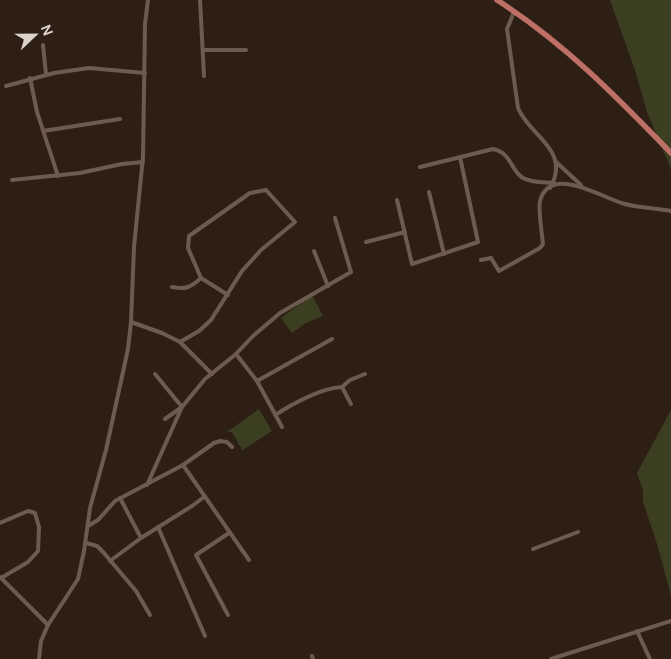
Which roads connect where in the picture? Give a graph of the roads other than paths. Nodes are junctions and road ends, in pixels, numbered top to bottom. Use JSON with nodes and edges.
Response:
{"nodes":[{"id":1,"x":148,"y":0,"type":"edge"},
{"id":2,"x":200,"y":0,"type":"edge"},
{"id":3,"x":497,"y":0,"type":"edge"},
{"id":4,"x":514,"y":12,"type":"junction"},
{"id":5,"x":42,"y":45,"type":"dead end"},
{"id":6,"x":203,"y":50,"type":"junction"},
{"id":7,"x":246,"y":50,"type":"dead end"},
{"id":8,"x":145,"y":73,"type":"junction"},
{"id":9,"x":46,"y":74,"type":"junction"},
{"id":10,"x":204,"y":76,"type":"dead end"},
{"id":11,"x":30,"y":78,"type":"junction"},
{"id":12,"x":6,"y":86,"type":"dead end"},
{"id":13,"x":120,"y":118,"type":"dead end"},
{"id":14,"x":43,"y":131,"type":"junction"},
{"id":15,"x":671,"y":153,"type":"edge"},
{"id":16,"x":460,"y":157,"type":"junction"},
{"id":17,"x":555,"y":161,"type":"junction"},
{"id":18,"x":142,"y":162,"type":"junction"},
{"id":19,"x":420,"y":168,"type":"dead end"},
{"id":20,"x":58,"y":176,"type":"junction"},
{"id":21,"x":12,"y":180,"type":"dead end"},
{"id":22,"x":553,"y":183,"type":"junction"},
{"id":23,"x":561,"y":183,"type":"junction"},
{"id":24,"x":550,"y":188,"type":"junction"},
{"id":25,"x":586,"y":188,"type":"junction"},
{"id":26,"x":429,"y":192,"type":"dead end"},
{"id":27,"x":397,"y":200,"type":"dead end"},
{"id":28,"x":671,"y":211,"type":"edge"},
{"id":29,"x":335,"y":218,"type":"dead end"},
{"id":30,"x":405,"y":232,"type":"junction"},
{"id":31,"x":366,"y":242,"type":"dead end"},
{"id":32,"x":314,"y":251,"type":"dead end"},
{"id":33,"x":444,"y":254,"type":"junction"},
{"id":34,"x":481,"y":260,"type":"dead end"},
{"id":35,"x":201,"y":278,"type":"junction"},
{"id":36,"x":328,"y":286,"type":"junction"},
{"id":37,"x":172,"y":287,"type":"dead end"},
{"id":38,"x":228,"y":294,"type":"junction"},
{"id":39,"x":131,"y":322,"type":"junction"},
{"id":40,"x":332,"y":339,"type":"dead end"},
{"id":41,"x":180,"y":342,"type":"junction"},
{"id":42,"x":236,"y":354,"type":"junction"},
{"id":43,"x":155,"y":374,"type":"dead end"},
{"id":44,"x":212,"y":374,"type":"junction"},
{"id":45,"x":365,"y":374,"type":"dead end"},
{"id":46,"x":257,"y":381,"type":"junction"},
{"id":47,"x":342,"y":387,"type":"junction"},
{"id":48,"x":351,"y":404,"type":"dead end"},
{"id":49,"x":182,"y":407,"type":"junction"},
{"id":50,"x":275,"y":415,"type":"junction"},
{"id":51,"x":164,"y":418,"type":"dead end"},
{"id":52,"x":282,"y":427,"type":"dead end"},
{"id":53,"x":232,"y":447,"type":"dead end"},
{"id":54,"x":183,"y":465,"type":"junction"},
{"id":55,"x":146,"y":485,"type":"junction"},
{"id":56,"x":204,"y":497,"type":"junction"},
{"id":57,"x":120,"y":498,"type":"junction"},
{"id":58,"x":0,"y":523,"type":"edge"},
{"id":59,"x":88,"y":526,"type":"junction"},
{"id":60,"x":158,"y":527,"type":"junction"},
{"id":61,"x":578,"y":532,"type":"dead end"},
{"id":62,"x":229,"y":533,"type":"junction"},
{"id":63,"x":140,"y":538,"type":"junction"},
{"id":64,"x":86,"y":543,"type":"junction"},
{"id":65,"x":533,"y":549,"type":"dead end"},
{"id":66,"x":249,"y":560,"type":"dead end"},
{"id":67,"x":110,"y":561,"type":"junction"},
{"id":68,"x":1,"y":577,"type":"edge"},
{"id":69,"x":150,"y":615,"type":"dead end"},
{"id":70,"x":228,"y":615,"type":"dead end"},
{"id":71,"x":671,"y":621,"type":"edge"},
{"id":72,"x":48,"y":625,"type":"junction"},
{"id":73,"x":637,"y":631,"type":"junction"},
{"id":74,"x":205,"y":636,"type":"dead end"},
{"id":75,"x":39,"y":659,"type":"edge"},
{"id":76,"x":551,"y":659,"type":"edge"},
{"id":77,"x":650,"y":659,"type":"edge"}],
"edges":[{"from":1,"to":8,"type":"street"},
{"from":2,"to":6,"type":"street"},
{"from":3,"to":4,"type":"main road"},
{"from":4,"to":15,"type":"main road"},
{"from":4,"to":17,"type":"street"},
{"from":5,"to":9,"type":"street"},
{"from":6,"to":7,"type":"street"},
{"from":6,"to":10,"type":"street"},
{"from":8,"to":9,"type":"street"},
{"from":8,"to":18,"type":"street"},
{"from":9,"to":11,"type":"street"},
{"from":11,"to":12,"type":"street"},
{"from":11,"to":14,"type":"street"},
{"from":13,"to":14,"type":"street"},
{"from":14,"to":20,"type":"street"},
{"from":16,"to":19,"type":"street"},
{"from":16,"to":22,"type":"street"},
{"from":16,"to":33,"type":"street"},
{"from":17,"to":22,"type":"street"},
{"from":17,"to":25,"type":"street"},
{"from":18,"to":20,"type":"street"},
{"from":18,"to":39,"type":"street"},
{"from":20,"to":21,"type":"street"},
{"from":22,"to":23,"type":"street"},
{"from":22,"to":24,"type":"street"},
{"from":23,"to":24,"type":"street"},
{"from":23,"to":25,"type":"street"},
{"from":24,"to":34,"type":"street"},
{"from":25,"to":28,"type":"street"},
{"from":26,"to":33,"type":"street"},
{"from":27,"to":30,"type":"street"},
{"from":29,"to":36,"type":"street"},
{"from":30,"to":31,"type":"street"},
{"from":30,"to":33,"type":"street"},
{"from":32,"to":36,"type":"street"},
{"from":35,"to":37,"type":"street"},
{"from":35,"to":38,"type":"street"},
{"from":35,"to":38,"type":"street"},
{"from":36,"to":42,"type":"street"},
{"from":38,"to":41,"type":"street"},
{"from":39,"to":41,"type":"street"},
{"from":39,"to":59,"type":"street"},
{"from":40,"to":46,"type":"street"},
{"from":41,"to":44,"type":"street"},
{"from":42,"to":44,"type":"street"},
{"from":42,"to":46,"type":"street"},
{"from":43,"to":49,"type":"street"},
{"from":44,"to":49,"type":"street"},
{"from":45,"to":47,"type":"street"},
{"from":46,"to":50,"type":"street"},
{"from":47,"to":48,"type":"street"},
{"from":47,"to":50,"type":"street"},
{"from":49,"to":51,"type":"street"},
{"from":49,"to":55,"type":"street"},
{"from":50,"to":52,"type":"street"},
{"from":53,"to":54,"type":"street"},
{"from":54,"to":55,"type":"street"},
{"from":54,"to":56,"type":"street"},
{"from":55,"to":57,"type":"street"},
{"from":56,"to":60,"type":"street"},
{"from":56,"to":62,"type":"street"},
{"from":57,"to":59,"type":"street"},
{"from":57,"to":63,"type":"street"},
{"from":58,"to":68,"type":"street"},
{"from":59,"to":64,"type":"street"},
{"from":60,"to":63,"type":"street"},
{"from":60,"to":74,"type":"street"},
{"from":61,"to":65,"type":"street"},
{"from":62,"to":66,"type":"street"},
{"from":62,"to":70,"type":"street"},
{"from":63,"to":67,"type":"street"},
{"from":64,"to":67,"type":"street"},
{"from":64,"to":72,"type":"street"},
{"from":67,"to":69,"type":"street"},
{"from":68,"to":72,"type":"street"},
{"from":71,"to":73,"type":"street"},
{"from":72,"to":75,"type":"street"},
{"from":73,"to":76,"type":"street"},
{"from":73,"to":77,"type":"street"}]}
